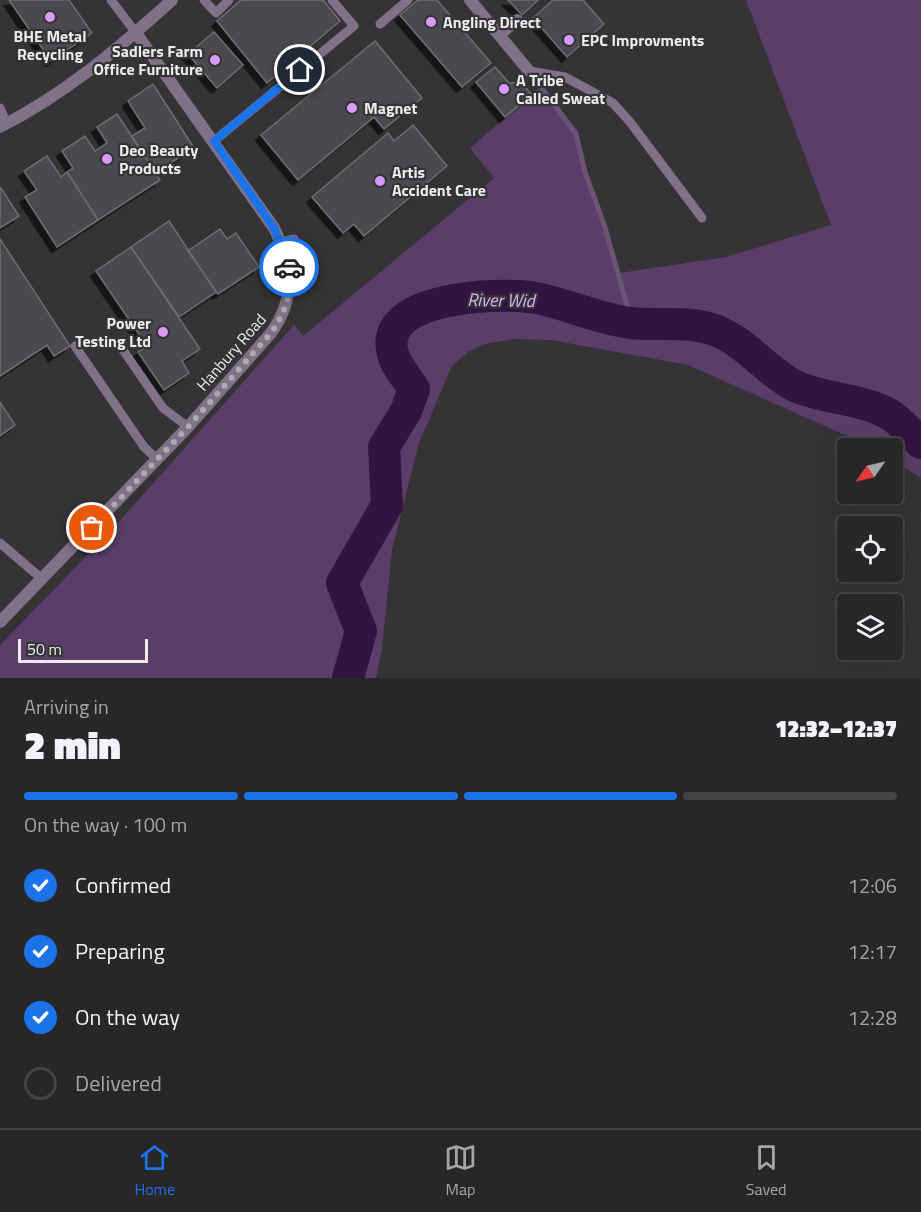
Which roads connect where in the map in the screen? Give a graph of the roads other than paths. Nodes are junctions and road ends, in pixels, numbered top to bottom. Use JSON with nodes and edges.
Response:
{"nodes":[{"id":1,"x":111,"y":0,"type":"edge"},
{"id":2,"x":172,"y":0,"type":"edge"},
{"id":3,"x":204,"y":0,"type":"edge"},
{"id":4,"x":229,"y":0,"type":"edge"},
{"id":5,"x":332,"y":0,"type":"edge"},
{"id":6,"x":408,"y":0,"type":"edge"},
{"id":7,"x":470,"y":0,"type":"edge"},
{"id":8,"x":517,"y":21,"type":"dead end"},
{"id":9,"x":380,"y":24,"type":"dead end"},
{"id":10,"x":136,"y":33,"type":"junction"},
{"id":11,"x":499,"y":35,"type":"junction"},
{"id":12,"x":529,"y":71,"type":"joint"},
{"id":13,"x":0,"y":108,"type":"edge"},
{"id":14,"x":3,"y":126,"type":"edge"},
{"id":15,"x":214,"y":141,"type":"junction"},
{"id":16,"x":702,"y":218,"type":"dead end"},
{"id":17,"x":294,"y":239,"type":"dead end"},
{"id":18,"x":281,"y":242,"type":"junction"},
{"id":19,"x":75,"y":346,"type":"dead end"},
{"id":20,"x":123,"y":350,"type":"dead end"},
{"id":21,"x":188,"y":427,"type":"junction"},
{"id":22,"x":157,"y":459,"type":"junction"},
{"id":23,"x":0,"y":543,"type":"edge"},
{"id":24,"x":42,"y":579,"type":"junction"},
{"id":25,"x":0,"y":622,"type":"edge"}],
"edges":[{"from":1,"to":10,"type":"lane"},
{"from":2,"to":10,"type":"street"},
{"from":3,"to":4,"type":"lane"},
{"from":5,"to":15,"type":"lane"},
{"from":6,"to":9,"type":"lane"},
{"from":7,"to":11,"type":"street"},
{"from":8,"to":11,"type":"street"},
{"from":10,"to":14,"type":"street"},
{"from":10,"to":15,"type":"street","name":"Hanbury Road"},
{"from":11,"to":12,"type":"street"},
{"from":12,"to":16,"type":"lane"},
{"from":13,"to":14,"type":"lane"},
{"from":15,"to":18,"type":"street","name":"Hanbury Road"},
{"from":17,"to":18,"type":"lane"},
{"from":18,"to":21,"type":"street","name":"Hanbury Road"},
{"from":19,"to":22,"type":"lane"},
{"from":20,"to":21,"type":"lane"},
{"from":21,"to":22,"type":"street","name":"Hanbury Road"},
{"from":22,"to":24,"type":"street","name":"Hanbury Road"},
{"from":23,"to":24,"type":"lane"},
{"from":24,"to":25,"type":"street","name":"Hanbury Road"}]}
